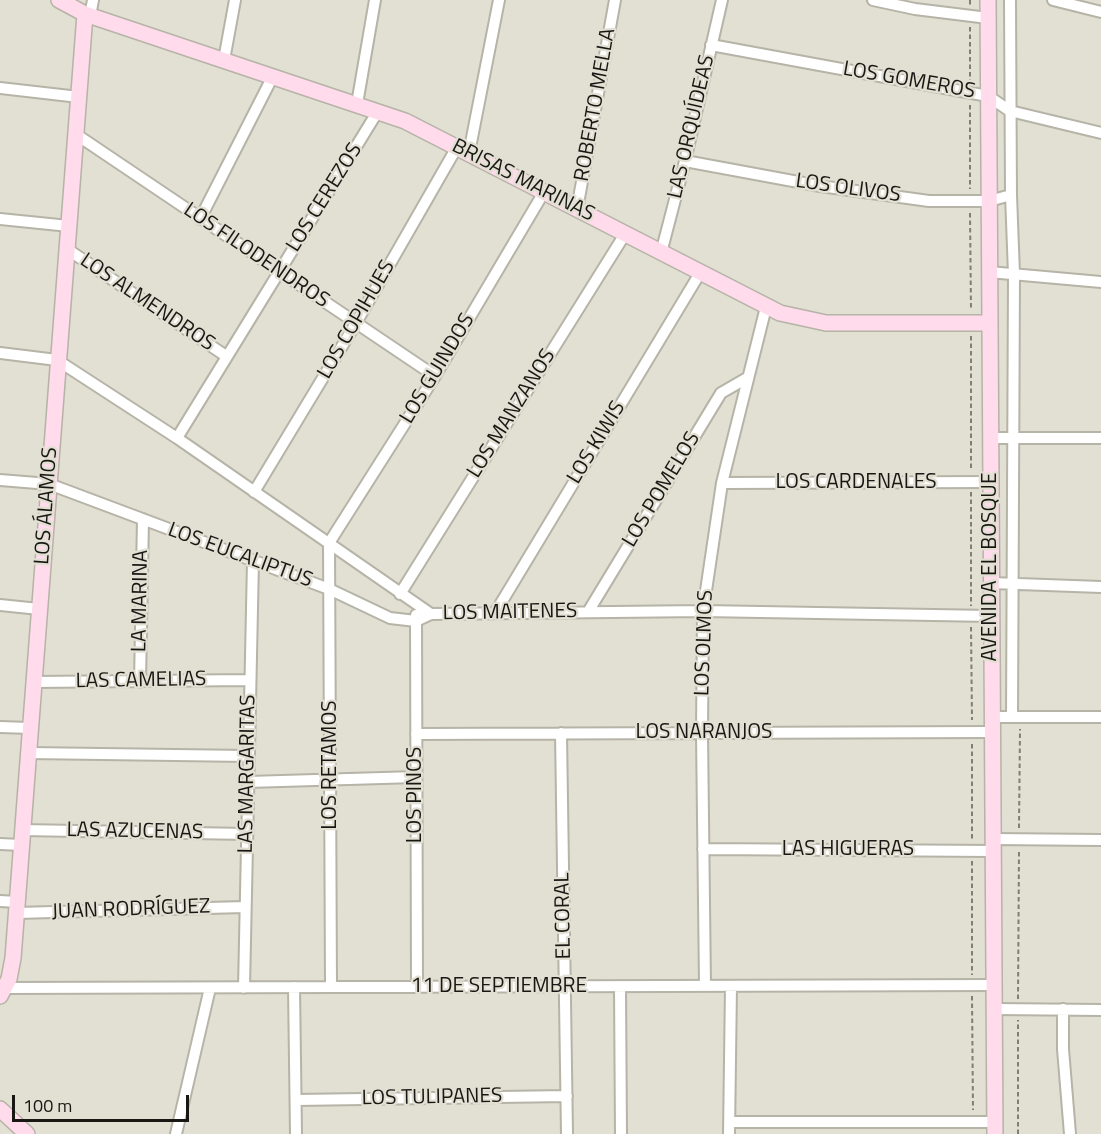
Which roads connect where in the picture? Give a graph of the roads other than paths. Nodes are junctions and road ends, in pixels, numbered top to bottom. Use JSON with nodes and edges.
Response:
{"nodes":[{"id":1,"x":59,"y":0,"type":"edge"},
{"id":2,"x":93,"y":0,"type":"edge"},
{"id":3,"x":235,"y":0,"type":"edge"},
{"id":4,"x":375,"y":0,"type":"edge"},
{"id":5,"x":499,"y":0,"type":"edge"},
{"id":6,"x":615,"y":0,"type":"edge"},
{"id":7,"x":722,"y":0,"type":"edge"},
{"id":8,"x":873,"y":0,"type":"edge"},
{"id":9,"x":988,"y":0,"type":"edge"},
{"id":10,"x":1010,"y":0,"type":"edge"},
{"id":11,"x":1053,"y":0,"type":"edge"},
{"id":12,"x":1101,"y":12,"type":"edge"},
{"id":13,"x":87,"y":15,"type":"junction"},
{"id":14,"x":988,"y":18,"type":"junction"},
{"id":15,"x":711,"y":45,"type":"junction"},
{"id":16,"x":224,"y":60,"type":"junction"},
{"id":17,"x":273,"y":76,"type":"junction"},
{"id":18,"x":0,"y":88,"type":"edge"},
{"id":19,"x":988,"y":96,"type":"junction"},
{"id":20,"x":78,"y":97,"type":"junction"},
{"id":21,"x":357,"y":104,"type":"junction"},
{"id":22,"x":378,"y":111,"type":"junction"},
{"id":23,"x":1010,"y":111,"type":"junction"},
{"id":24,"x":1101,"y":133,"type":"edge"},
{"id":25,"x":76,"y":135,"type":"junction"},
{"id":26,"x":463,"y":150,"type":"junction"},
{"id":27,"x":685,"y":161,"type":"junction"},
{"id":28,"x":544,"y":192,"type":"junction"},
{"id":29,"x":1011,"y":195,"type":"junction"},
{"id":30,"x":989,"y":201,"type":"junction"},
{"id":31,"x":577,"y":209,"type":"junction"},
{"id":32,"x":0,"y":219,"type":"edge"},
{"id":33,"x":200,"y":219,"type":"junction"},
{"id":34,"x":69,"y":226,"type":"junction"},
{"id":35,"x":625,"y":234,"type":"junction"},
{"id":36,"x":67,"y":249,"type":"junction"},
{"id":37,"x":662,"y":253,"type":"junction"},
{"id":38,"x":279,"y":272,"type":"junction"},
{"id":39,"x":989,"y":272,"type":"junction"},
{"id":40,"x":700,"y":273,"type":"junction"},
{"id":41,"x":1014,"y":274,"type":"junction"},
{"id":42,"x":1101,"y":282,"type":"edge"},
{"id":43,"x":766,"y":307,"type":"junction"},
{"id":44,"x":356,"y":323,"type":"junction"},
{"id":45,"x":990,"y":323,"type":"junction"},
{"id":46,"x":0,"y":353,"type":"edge"},
{"id":47,"x":226,"y":356,"type":"junction"},
{"id":48,"x":57,"y":360,"type":"junction"},
{"id":49,"x":435,"y":376,"type":"junction"},
{"id":50,"x":747,"y":378,"type":"junction"},
{"id":51,"x":177,"y":438,"type":"junction"},
{"id":52,"x":990,"y":438,"type":"junction"},
{"id":53,"x":1012,"y":438,"type":"junction"},
{"id":54,"x":1101,"y":438,"type":"edge"},
{"id":55,"x":0,"y":480,"type":"edge"},
{"id":56,"x":991,"y":482,"type":"junction"},
{"id":57,"x":722,"y":483,"type":"junction"},
{"id":58,"x":49,"y":484,"type":"junction"},
{"id":59,"x":254,"y":492,"type":"junction"},
{"id":60,"x":142,"y":519,"type":"junction"},
{"id":61,"x":329,"y":543,"type":"junction"},
{"id":62,"x":252,"y":561,"type":"junction"},
{"id":63,"x":991,"y":583,"type":"junction"},
{"id":64,"x":1013,"y":584,"type":"junction"},
{"id":65,"x":1101,"y":587,"type":"edge"},
{"id":66,"x":329,"y":589,"type":"junction"},
{"id":67,"x":400,"y":594,"type":"junction"},
{"id":68,"x":415,"y":604,"type":"junction"},
{"id":69,"x":0,"y":605,"type":"edge"},
{"id":70,"x":39,"y":609,"type":"junction"},
{"id":71,"x":703,"y":611,"type":"junction"},
{"id":72,"x":588,"y":612,"type":"junction"},
{"id":73,"x":495,"y":613,"type":"junction"},
{"id":74,"x":431,"y":615,"type":"junction"},
{"id":75,"x":992,"y":616,"type":"junction"},
{"id":76,"x":416,"y":621,"type":"junction"},
{"id":77,"x":249,"y":680,"type":"junction"},
{"id":78,"x":33,"y":682,"type":"junction"},
{"id":79,"x":140,"y":682,"type":"junction"},
{"id":80,"x":1012,"y":717,"type":"junction"},
{"id":81,"x":1101,"y":717,"type":"edge"},
{"id":82,"x":992,"y":725,"type":"junction"},
{"id":83,"x":0,"y":727,"type":"edge"},
{"id":84,"x":30,"y":728,"type":"junction"},
{"id":85,"x":561,"y":733,"type":"junction"},
{"id":86,"x":702,"y":733,"type":"junction"},
{"id":87,"x":416,"y":734,"type":"junction"},
{"id":88,"x":28,"y":753,"type":"junction"},
{"id":89,"x":248,"y":756,"type":"junction"},
{"id":90,"x":416,"y":777,"type":"junction"},
{"id":91,"x":331,"y":779,"type":"junction"},
{"id":92,"x":248,"y":782,"type":"junction"},
{"id":93,"x":247,"y":834,"type":"junction"},
{"id":94,"x":22,"y":838,"type":"junction"},
{"id":95,"x":1101,"y":840,"type":"edge"},
{"id":96,"x":0,"y":844,"type":"edge"},
{"id":97,"x":993,"y":845,"type":"junction"},
{"id":98,"x":704,"y":849,"type":"junction"},
{"id":99,"x":0,"y":901,"type":"edge"},
{"id":100,"x":245,"y":907,"type":"junction"},
{"id":101,"x":16,"y":908,"type":"junction"},
{"id":102,"x":994,"y":985,"type":"junction"},
{"id":103,"x":705,"y":986,"type":"junction"},
{"id":104,"x":731,"y":986,"type":"junction"},
{"id":105,"x":294,"y":987,"type":"junction"},
{"id":106,"x":331,"y":987,"type":"junction"},
{"id":107,"x":417,"y":987,"type":"junction"},
{"id":108,"x":565,"y":987,"type":"junction"},
{"id":109,"x":620,"y":987,"type":"junction"},
{"id":110,"x":210,"y":988,"type":"junction"},
{"id":111,"x":244,"y":988,"type":"junction"},
{"id":112,"x":2,"y":992,"type":"edge"},
{"id":113,"x":994,"y":1009,"type":"junction"},
{"id":114,"x":1063,"y":1009,"type":"junction"},
{"id":115,"x":1101,"y":1010,"type":"edge"},
{"id":116,"x":567,"y":1096,"type":"junction"},
{"id":117,"x":296,"y":1100,"type":"junction"},
{"id":118,"x":0,"y":1109,"type":"edge"},
{"id":119,"x":729,"y":1122,"type":"junction"},
{"id":120,"x":995,"y":1128,"type":"edge"},
{"id":121,"x":27,"y":1134,"type":"edge"},
{"id":122,"x":176,"y":1134,"type":"edge"},
{"id":123,"x":296,"y":1134,"type":"edge"},
{"id":124,"x":567,"y":1134,"type":"edge"},
{"id":125,"x":621,"y":1134,"type":"edge"},
{"id":126,"x":729,"y":1134,"type":"edge"},
{"id":127,"x":1070,"y":1134,"type":"edge"}],
"edges":[{"from":1,"to":13,"type":"street","name":"BRISAS MARINAS"},
{"from":2,"to":13,"type":"street"},
{"from":3,"to":16,"type":"street"},
{"from":4,"to":21,"type":"street"},
{"from":5,"to":26,"type":"street","name":"LOS COPIHUES"},
{"from":6,"to":31,"type":"street","name":"ROBERTO MELLA"},
{"from":7,"to":15,"type":"street","name":"LAS ORQUÍDEAS"},
{"from":8,"to":14,"type":"street"},
{"from":9,"to":14,"type":"street","name":"AVENIDA EL BOSQUE"},
{"from":10,"to":23,"type":"street","name":"AVENIDA EL BOSQUE"},
{"from":11,"to":12,"type":"street"},
{"from":13,"to":16,"type":"street","name":"BRISAS MARINAS"},
{"from":13,"to":20,"type":"street","name":"LOS ÁLAMOS"},
{"from":14,"to":19,"type":"street","name":"AVENIDA EL BOSQUE"},
{"from":15,"to":19,"type":"street","name":"LOS GOMEROS"},
{"from":15,"to":27,"type":"street","name":"LAS ORQUÍDEAS"},
{"from":16,"to":17,"type":"street","name":"BRISAS MARINAS"},
{"from":17,"to":21,"type":"street","name":"BRISAS MARINAS"},
{"from":17,"to":33,"type":"street"},
{"from":18,"to":20,"type":"street"},
{"from":19,"to":23,"type":"street","name":"LOS GOMEROS"},
{"from":19,"to":30,"type":"street","name":"AVENIDA EL BOSQUE"},
{"from":20,"to":25,"type":"street","name":"LOS ÁLAMOS"},
{"from":21,"to":22,"type":"street","name":"BRISAS MARINAS"},
{"from":22,"to":26,"type":"street","name":"BRISAS MARINAS"},
{"from":22,"to":38,"type":"street","name":"LOS CEREZOS"},
{"from":23,"to":24,"type":"street","name":"LOS GOMEROS"},
{"from":23,"to":29,"type":"street","name":"AVENIDA EL BOSQUE"},
{"from":25,"to":33,"type":"street","name":"LOS FILODENDROS"},
{"from":25,"to":34,"type":"street","name":"LOS ÁLAMOS"},
{"from":26,"to":28,"type":"street","name":"BRISAS MARINAS"},
{"from":26,"to":44,"type":"street","name":"LOS COPIHUES"},
{"from":27,"to":30,"type":"street","name":"LOS OLIVOS"},
{"from":27,"to":37,"type":"street","name":"LAS ORQUÍDEAS"},
{"from":28,"to":31,"type":"street","name":"BRISAS MARINAS"},
{"from":28,"to":49,"type":"street","name":"LOS GUINDOS"},
{"from":29,"to":30,"type":"street","name":"LOS OLIVOS"},
{"from":29,"to":41,"type":"street","name":"AVENIDA EL BOSQUE"},
{"from":30,"to":39,"type":"street","name":"AVENIDA EL BOSQUE"},
{"from":31,"to":35,"type":"street","name":"BRISAS MARINAS"},
{"from":32,"to":34,"type":"street"},
{"from":33,"to":38,"type":"street","name":"LOS FILODENDROS"},
{"from":34,"to":36,"type":"street","name":"LOS ÁLAMOS"},
{"from":35,"to":37,"type":"street","name":"BRISAS MARINAS"},
{"from":35,"to":67,"type":"street","name":"LOS MANZANOS"},
{"from":36,"to":47,"type":"street","name":"LOS ALMENDROS"},
{"from":36,"to":48,"type":"street","name":"LOS ÁLAMOS"},
{"from":37,"to":40,"type":"street","name":"BRISAS MARINAS"},
{"from":38,"to":44,"type":"street","name":"LOS FILODENDROS"},
{"from":38,"to":47,"type":"street","name":"LOS CEREZOS"},
{"from":39,"to":41,"type":"street"},
{"from":39,"to":45,"type":"street","name":"AVENIDA EL BOSQUE"},
{"from":40,"to":43,"type":"street","name":"BRISAS MARINAS"},
{"from":40,"to":73,"type":"street","name":"LOS KIWIS"},
{"from":41,"to":42,"type":"street"},
{"from":41,"to":53,"type":"street","name":"AVENIDA EL BOSQUE"},
{"from":43,"to":45,"type":"street","name":"BRISAS MARINAS"},
{"from":43,"to":50,"type":"street","name":"LOS OLMOS"},
{"from":44,"to":49,"type":"street","name":"LOS FILODENDROS"},
{"from":44,"to":59,"type":"street","name":"LOS COPIHUES"},
{"from":45,"to":52,"type":"street","name":"AVENIDA EL BOSQUE"},
{"from":46,"to":48,"type":"street","name":"LOS MAITENES"},
{"from":47,"to":51,"type":"street","name":"LOS CEREZOS"},
{"from":48,"to":51,"type":"street","name":"LOS MAITENES"},
{"from":48,"to":58,"type":"street","name":"LOS ÁLAMOS"},
{"from":49,"to":61,"type":"street","name":"LOS GUINDOS"},
{"from":50,"to":57,"type":"street","name":"LOS OLMOS"},
{"from":50,"to":72,"type":"street","name":"LOS POMELOS"},
{"from":51,"to":59,"type":"street","name":"LOS MAITENES"},
{"from":52,"to":53,"type":"street"},
{"from":52,"to":56,"type":"street","name":"AVENIDA EL BOSQUE"},
{"from":53,"to":54,"type":"street"},
{"from":53,"to":64,"type":"street","name":"AVENIDA EL BOSQUE"},
{"from":55,"to":58,"type":"street","name":"LOS EUCALIPTUS"},
{"from":56,"to":57,"type":"street","name":"LOS CARDENALES"},
{"from":56,"to":63,"type":"street","name":"AVENIDA EL BOSQUE"},
{"from":57,"to":71,"type":"street","name":"LOS OLMOS"},
{"from":58,"to":60,"type":"street","name":"LOS EUCALIPTUS"},
{"from":58,"to":70,"type":"street","name":"LOS ÁLAMOS"},
{"from":59,"to":61,"type":"street","name":"LOS MAITENES"},
{"from":60,"to":62,"type":"street","name":"LOS EUCALIPTUS"},
{"from":60,"to":79,"type":"street","name":"LA MARINA"},
{"from":61,"to":66,"type":"street","name":"LOS RETAMOS"},
{"from":61,"to":67,"type":"street","name":"LOS MAITENES"},
{"from":62,"to":66,"type":"street","name":"LOS EUCALIPTUS"},
{"from":62,"to":77,"type":"street","name":"LAS MARGARITAS"},
{"from":63,"to":64,"type":"street"},
{"from":63,"to":75,"type":"street","name":"AVENIDA EL BOSQUE"},
{"from":64,"to":65,"type":"street"},
{"from":64,"to":80,"type":"street","name":"AVENIDA EL BOSQUE"},
{"from":66,"to":76,"type":"street","name":"LOS EUCALIPTUS"},
{"from":66,"to":91,"type":"street","name":"LOS RETAMOS"},
{"from":67,"to":68,"type":"street","name":"LOS MAITENES"},
{"from":68,"to":74,"type":"street","name":"LOS MAITENES"},
{"from":68,"to":76,"type":"street","name":"LOS PINOS"},
{"from":69,"to":70,"type":"street"},
{"from":70,"to":78,"type":"street","name":"LOS ÁLAMOS"},
{"from":71,"to":72,"type":"street","name":"LOS MAITENES"},
{"from":71,"to":75,"type":"street","name":"LOS MAITENES"},
{"from":71,"to":86,"type":"street","name":"LOS OLMOS"},
{"from":72,"to":73,"type":"street","name":"LOS MAITENES"},
{"from":73,"to":74,"type":"street","name":"LOS MAITENES"},
{"from":74,"to":76,"type":"street"},
{"from":75,"to":82,"type":"street","name":"AVENIDA EL BOSQUE"},
{"from":76,"to":87,"type":"street","name":"LOS PINOS"},
{"from":77,"to":79,"type":"street","name":"LAS CAMELIAS"},
{"from":77,"to":89,"type":"street","name":"LAS MARGARITAS"},
{"from":78,"to":79,"type":"street","name":"LAS CAMELIAS"},
{"from":78,"to":84,"type":"street","name":"LOS ÁLAMOS"},
{"from":80,"to":81,"type":"street","name":"LOS NARANJOS"},
{"from":80,"to":82,"type":"street","name":"LOS NARANJOS"},
{"from":82,"to":86,"type":"street","name":"LOS NARANJOS"},
{"from":82,"to":97,"type":"street","name":"AVENIDA EL BOSQUE"},
{"from":83,"to":84,"type":"street"},
{"from":84,"to":88,"type":"street","name":"LOS ÁLAMOS"},
{"from":85,"to":86,"type":"street","name":"LOS NARANJOS"},
{"from":85,"to":87,"type":"street","name":"LOS NARANJOS"},
{"from":85,"to":108,"type":"street","name":"EL CORAL"},
{"from":86,"to":98,"type":"street","name":"LOS OLMOS"},
{"from":87,"to":90,"type":"street","name":"LOS PINOS"},
{"from":88,"to":89,"type":"street"},
{"from":88,"to":94,"type":"street","name":"LOS ÁLAMOS"},
{"from":89,"to":92,"type":"street","name":"LAS MARGARITAS"},
{"from":90,"to":91,"type":"street"},
{"from":90,"to":107,"type":"street","name":"LOS PINOS"},
{"from":91,"to":92,"type":"street"},
{"from":91,"to":106,"type":"street","name":"LOS RETAMOS"},
{"from":92,"to":93,"type":"street","name":"LAS MARGARITAS"},
{"from":93,"to":94,"type":"street","name":"LAS AZUCENAS"},
{"from":93,"to":100,"type":"street","name":"LAS MARGARITAS"},
{"from":94,"to":96,"type":"street","name":"LAS AZUCENAS"},
{"from":94,"to":101,"type":"street","name":"LOS ÁLAMOS"},
{"from":95,"to":97,"type":"street","name":"LAS HIGUERAS"},
{"from":97,"to":98,"type":"street","name":"LAS HIGUERAS"},
{"from":97,"to":102,"type":"street","name":"AVENIDA EL BOSQUE"},
{"from":98,"to":103,"type":"street","name":"LOS OLMOS"},
{"from":99,"to":101,"type":"street","name":"JUAN RODRÍGUEZ"},
{"from":100,"to":101,"type":"street","name":"JUAN RODRÍGUEZ"},
{"from":100,"to":111,"type":"street","name":"LAS MARGARITAS"},
{"from":101,"to":112,"type":"street","name":"LOS ÁLAMOS"},
{"from":102,"to":104,"type":"street","name":"11 DE SEPTIEMBRE"},
{"from":102,"to":113,"type":"street","name":"AVENIDA EL BOSQUE"},
{"from":103,"to":104,"type":"street","name":"11 DE SEPTIEMBRE"},
{"from":103,"to":109,"type":"street","name":"11 DE SEPTIEMBRE"},
{"from":104,"to":119,"type":"street"},
{"from":105,"to":106,"type":"street","name":"11 DE SEPTIEMBRE"},
{"from":105,"to":111,"type":"street","name":"11 DE SEPTIEMBRE"},
{"from":105,"to":117,"type":"street"},
{"from":106,"to":107,"type":"street","name":"11 DE SEPTIEMBRE"},
{"from":107,"to":108,"type":"street","name":"11 DE SEPTIEMBRE"},
{"from":108,"to":109,"type":"street","name":"11 DE SEPTIEMBRE"},
{"from":108,"to":116,"type":"street","name":"EL CORAL"},
{"from":109,"to":125,"type":"street"},
{"from":110,"to":111,"type":"street","name":"11 DE SEPTIEMBRE"},
{"from":110,"to":112,"type":"street","name":"11 DE SEPTIEMBRE"},
{"from":110,"to":122,"type":"street"},
{"from":113,"to":114,"type":"street"},
{"from":113,"to":120,"type":"street","name":"AVENIDA EL BOSQUE"},
{"from":114,"to":115,"type":"street"},
{"from":114,"to":127,"type":"street"},
{"from":116,"to":117,"type":"street","name":"LOS TULIPANES"},
{"from":116,"to":124,"type":"street","name":"EL CORAL"},
{"from":117,"to":123,"type":"street"},
{"from":118,"to":121,"type":"street"},
{"from":119,"to":120,"type":"street"},
{"from":119,"to":126,"type":"street"}]}
